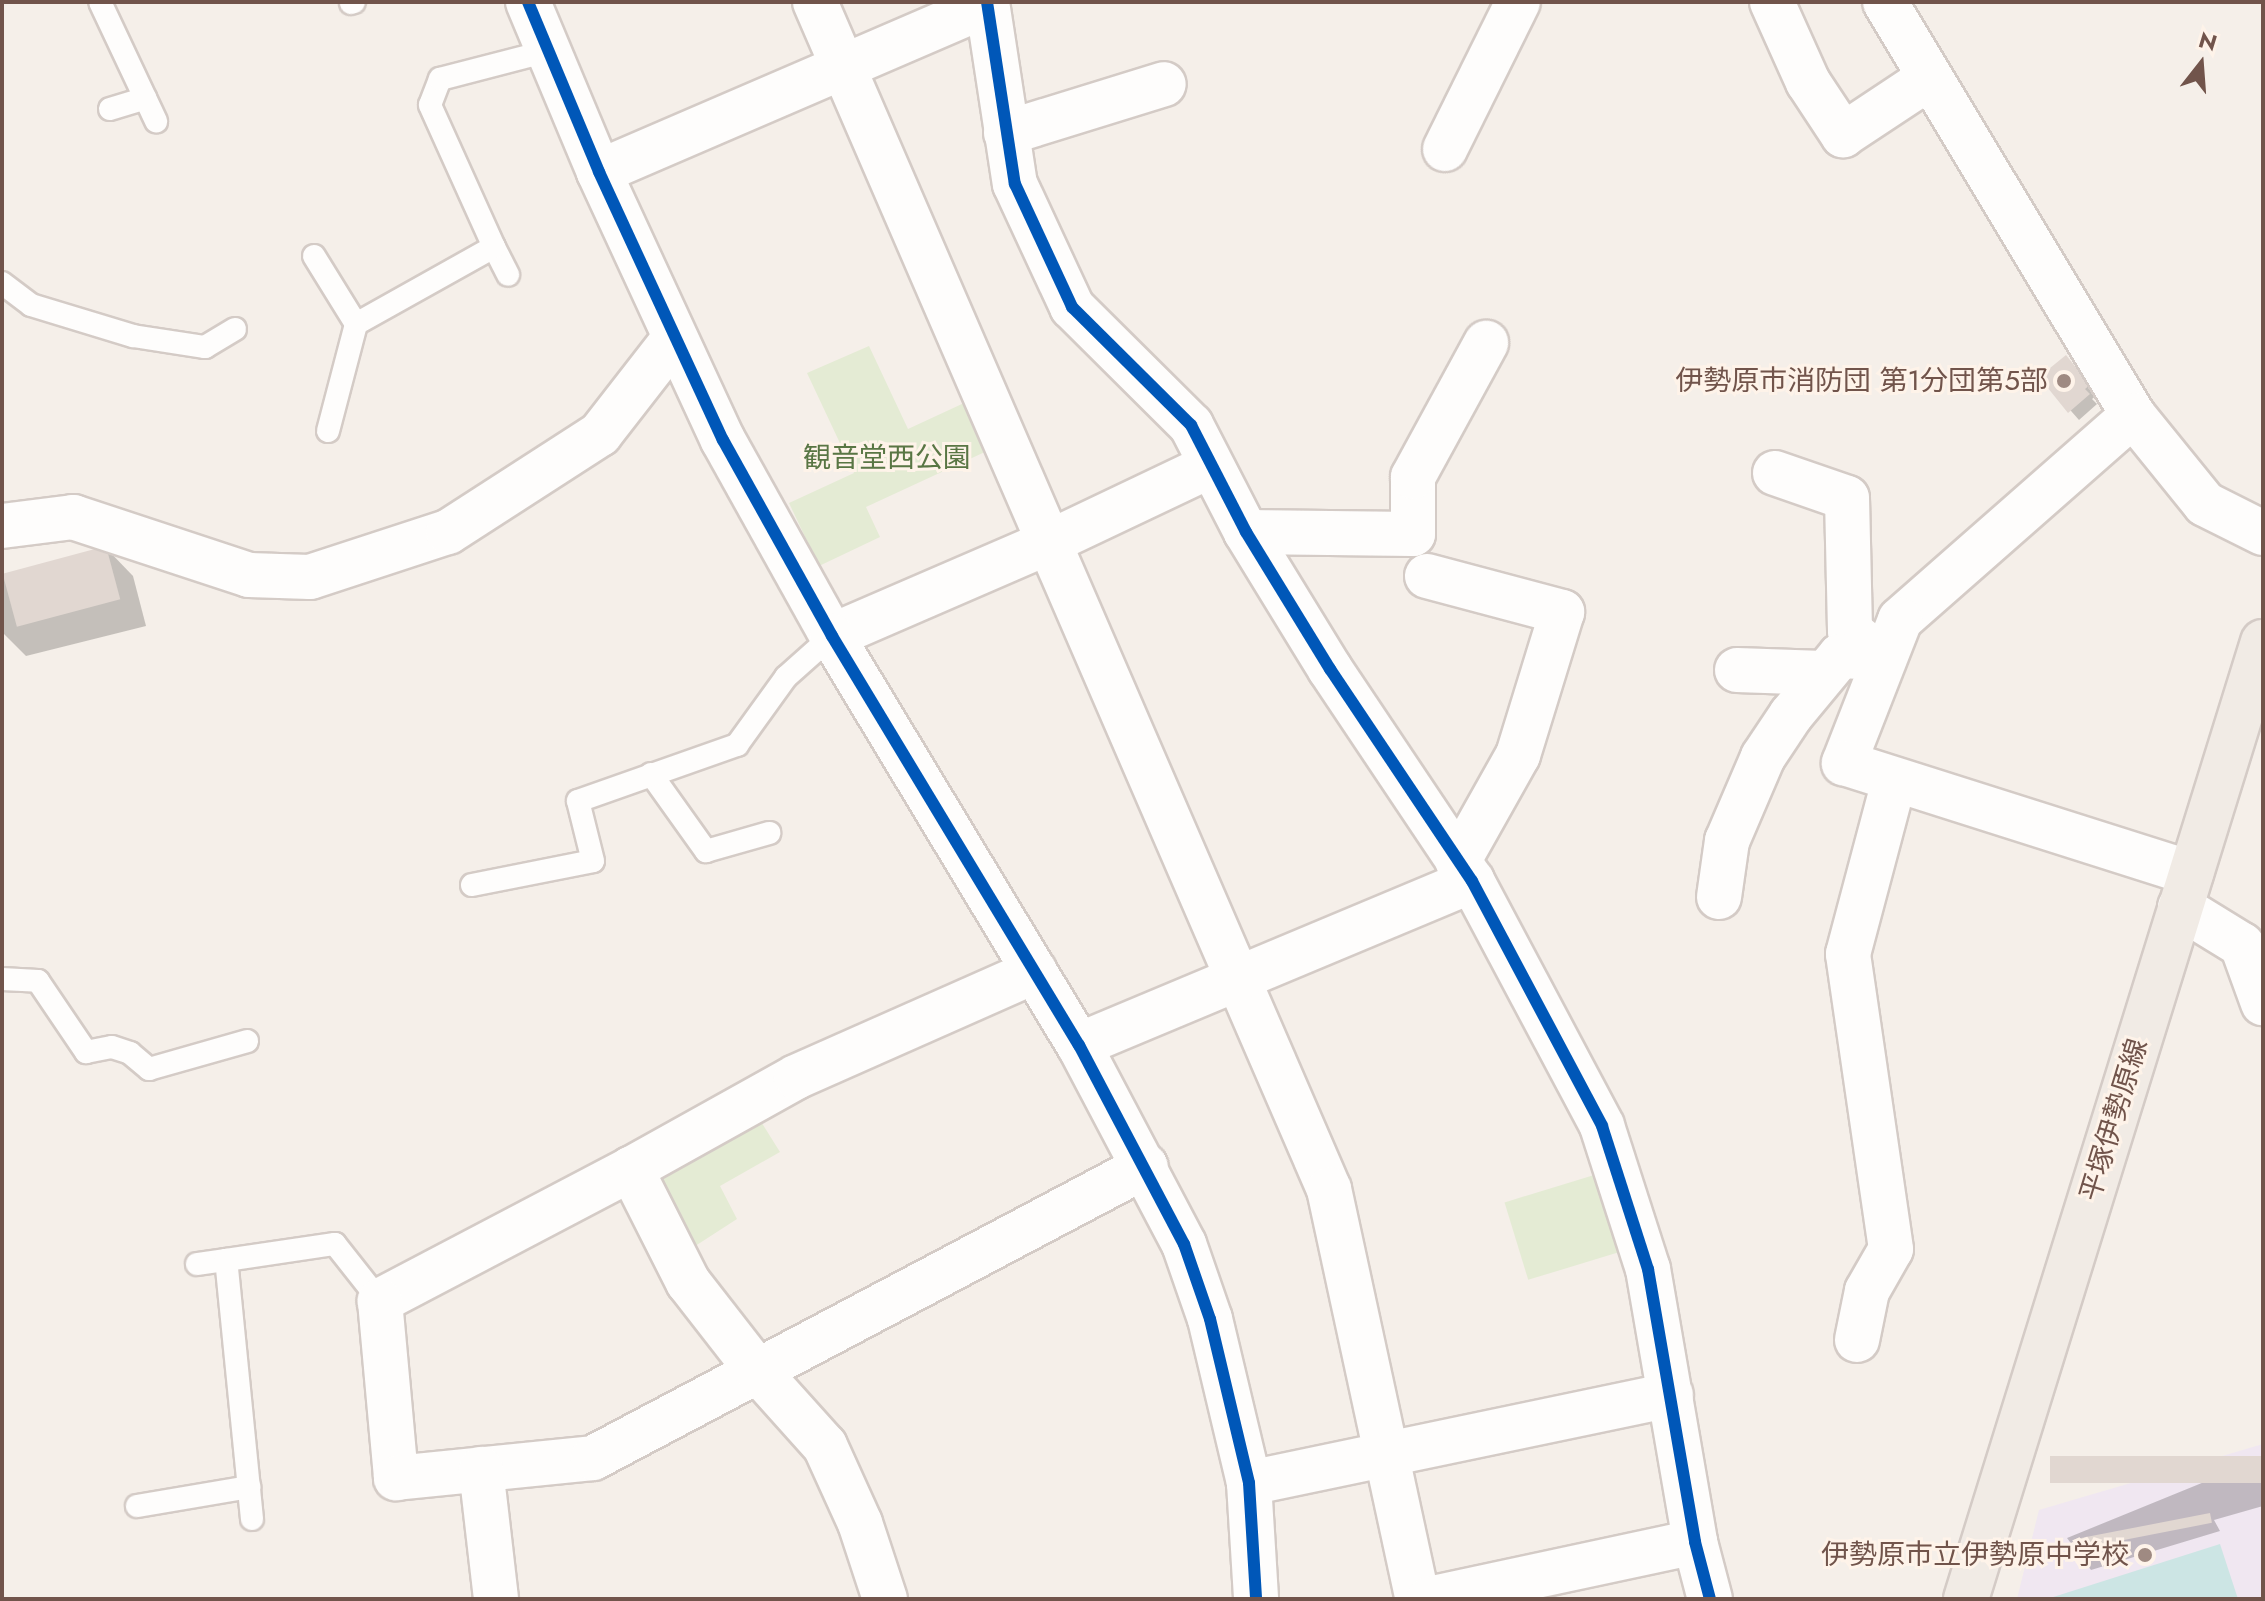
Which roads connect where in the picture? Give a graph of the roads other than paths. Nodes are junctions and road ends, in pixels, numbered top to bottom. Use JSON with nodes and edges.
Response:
{"nodes":[{"id":1,"x":100,"y":2,"type":"edge"},
{"id":2,"x":528,"y":2,"type":"edge"},
{"id":3,"x":815,"y":2,"type":"edge"},
{"id":4,"x":1518,"y":2,"type":"edge"},
{"id":5,"x":1772,"y":2,"type":"edge"},
{"id":6,"x":1885,"y":2,"type":"edge"},
{"id":7,"x":987,"y":3,"type":"edge"},
{"id":8,"x":548,"y":51,"type":"junction"},
{"id":9,"x":842,"y":65,"type":"junction"},
{"id":10,"x":1929,"y":78,"type":"junction"},
{"id":11,"x":1164,"y":84,"type":"dead end"},
{"id":12,"x":145,"y":98,"type":"junction"},
{"id":13,"x":110,"y":109,"type":"dead end"},
{"id":14,"x":156,"y":121,"type":"dead end"},
{"id":15,"x":1006,"y":133,"type":"junction"},
{"id":16,"x":1445,"y":149,"type":"dead end"},
{"id":17,"x":599,"y":172,"type":"junction"},
{"id":18,"x":494,"y":247,"type":"junction"},
{"id":19,"x":314,"y":256,"type":"dead end"},
{"id":20,"x":508,"y":275,"type":"dead end"},
{"id":21,"x":2,"y":283,"type":"edge"},
{"id":22,"x":356,"y":324,"type":"junction"},
{"id":23,"x":235,"y":329,"type":"dead end"},
{"id":24,"x":674,"y":339,"type":"junction"},
{"id":25,"x":1486,"y":343,"type":"dead end"},
{"id":26,"x":2133,"y":415,"type":"junction"},
{"id":27,"x":328,"y":431,"type":"dead end"},
{"id":28,"x":1210,"y":466,"type":"junction"},
{"id":29,"x":1775,"y":473,"type":"dead end"},
{"id":30,"x":2,"y":526,"type":"edge"},
{"id":31,"x":1246,"y":532,"type":"junction"},
{"id":32,"x":2263,"y":533,"type":"edge"},
{"id":33,"x":1052,"y":541,"type":"junction"},
{"id":34,"x":1427,"y":576,"type":"dead end"},
{"id":35,"x":832,"y":636,"type":"junction"},
{"id":36,"x":2263,"y":642,"type":"edge"},
{"id":37,"x":1883,"y":658,"type":"junction"},
{"id":38,"x":1737,"y":670,"type":"dead end"},
{"id":39,"x":1823,"y":673,"type":"junction"},
{"id":40,"x":651,"y":774,"type":"junction"},
{"id":41,"x":1894,"y":781,"type":"junction"},
{"id":42,"x":769,"y":833,"type":"dead end"},
{"id":43,"x":1465,"y":872,"type":"junction"},
{"id":44,"x":472,"y":885,"type":"dead end"},
{"id":45,"x":2186,"y":890,"type":"junction"},
{"id":46,"x":1719,"y":897,"type":"dead end"},
{"id":47,"x":2263,"y":918,"type":"edge"},
{"id":48,"x":1035,"y":971,"type":"junction"},
{"id":49,"x":2,"y":979,"type":"edge"},
{"id":50,"x":1239,"y":981,"type":"junction"},
{"id":51,"x":2263,"y":1003,"type":"edge"},
{"id":52,"x":247,"y":1041,"type":"dead end"},
{"id":53,"x":1079,"y":1045,"type":"junction"},
{"id":54,"x":1146,"y":1166,"type":"junction"},
{"id":55,"x":631,"y":1169,"type":"junction"},
{"id":56,"x":226,"y":1260,"type":"junction"},
{"id":57,"x":197,"y":1264,"type":"dead end"},
{"id":58,"x":380,"y":1301,"type":"junction"},
{"id":59,"x":1857,"y":1340,"type":"dead end"},
{"id":60,"x":755,"y":1368,"type":"junction"},
{"id":61,"x":1671,"y":1395,"type":"junction"},
{"id":62,"x":1387,"y":1457,"type":"junction"},
{"id":63,"x":481,"y":1469,"type":"junction"},
{"id":64,"x":1249,"y":1483,"type":"junction"},
{"id":65,"x":249,"y":1487,"type":"junction"},
{"id":66,"x":137,"y":1506,"type":"dead end"},
{"id":67,"x":252,"y":1519,"type":"dead end"},
{"id":68,"x":1695,"y":1542,"type":"junction"},
{"id":69,"x":496,"y":1599,"type":"edge"},
{"id":70,"x":885,"y":1599,"type":"edge"},
{"id":71,"x":1256,"y":1599,"type":"edge"},
{"id":72,"x":1418,"y":1599,"type":"edge"},
{"id":73,"x":1429,"y":1599,"type":"edge"},
{"id":74,"x":1710,"y":1599,"type":"edge"},
{"id":75,"x":1966,"y":1599,"type":"edge"}],
"edges":[{"from":1,"to":12,"type":"lane"},
{"from":2,"to":8,"type":"street"},
{"from":3,"to":9,"type":"street"},
{"from":4,"to":16,"type":"street"},
{"from":5,"to":10,"type":"street"},
{"from":6,"to":10,"type":"street"},
{"from":7,"to":9,"type":"street"},
{"from":7,"to":15,"type":"street"},
{"from":8,"to":17,"type":"street"},
{"from":8,"to":18,"type":"lane"},
{"from":9,"to":17,"type":"street"},
{"from":9,"to":33,"type":"street"},
{"from":10,"to":26,"type":"street"},
{"from":11,"to":15,"type":"street"},
{"from":12,"to":13,"type":"lane"},
{"from":12,"to":14,"type":"lane"},
{"from":15,"to":28,"type":"street"},
{"from":17,"to":24,"type":"street"},
{"from":18,"to":20,"type":"lane"},
{"from":18,"to":22,"type":"lane"},
{"from":19,"to":22,"type":"lane"},
{"from":21,"to":23,"type":"lane"},
{"from":22,"to":27,"type":"lane"},
{"from":24,"to":30,"type":"street"},
{"from":24,"to":35,"type":"street"},
{"from":25,"to":31,"type":"street"},
{"from":26,"to":32,"type":"street"},
{"from":26,"to":37,"type":"street"},
{"from":28,"to":31,"type":"street"},
{"from":28,"to":33,"type":"street"},
{"from":29,"to":37,"type":"street"},
{"from":31,"to":43,"type":"street"},
{"from":33,"to":35,"type":"street"},
{"from":33,"to":50,"type":"street"},
{"from":34,"to":43,"type":"street"},
{"from":35,"to":40,"type":"lane"},
{"from":35,"to":48,"type":"street"},
{"from":36,"to":45,"type":"main road","name":"平塚伊勢原線"},
{"from":37,"to":39,"type":"street"},
{"from":37,"to":41,"type":"street"},
{"from":38,"to":39,"type":"street"},
{"from":39,"to":46,"type":"street"},
{"from":40,"to":42,"type":"lane"},
{"from":40,"to":44,"type":"lane"},
{"from":41,"to":45,"type":"street"},
{"from":41,"to":59,"type":"street"},
{"from":43,"to":50,"type":"street"},
{"from":43,"to":61,"type":"street"},
{"from":45,"to":47,"type":"street"},
{"from":45,"to":51,"type":"street"},
{"from":45,"to":75,"type":"main road","name":"平塚伊勢原線"},
{"from":48,"to":53,"type":"street"},
{"from":48,"to":55,"type":"street"},
{"from":49,"to":52,"type":"lane"},
{"from":50,"to":53,"type":"street"},
{"from":50,"to":62,"type":"street"},
{"from":53,"to":54,"type":"street"},
{"from":54,"to":60,"type":"street"},
{"from":54,"to":64,"type":"street"},
{"from":55,"to":58,"type":"street"},
{"from":55,"to":60,"type":"street"},
{"from":56,"to":57,"type":"lane"},
{"from":56,"to":58,"type":"lane"},
{"from":56,"to":65,"type":"lane"},
{"from":58,"to":63,"type":"street"},
{"from":60,"to":63,"type":"street"},
{"from":60,"to":70,"type":"street"},
{"from":61,"to":62,"type":"street"},
{"from":61,"to":68,"type":"street"},
{"from":62,"to":64,"type":"street"},
{"from":62,"to":72,"type":"street"},
{"from":63,"to":69,"type":"street"},
{"from":64,"to":71,"type":"street"},
{"from":65,"to":66,"type":"lane"},
{"from":65,"to":67,"type":"lane"},
{"from":68,"to":73,"type":"street"},
{"from":68,"to":74,"type":"street"}]}
